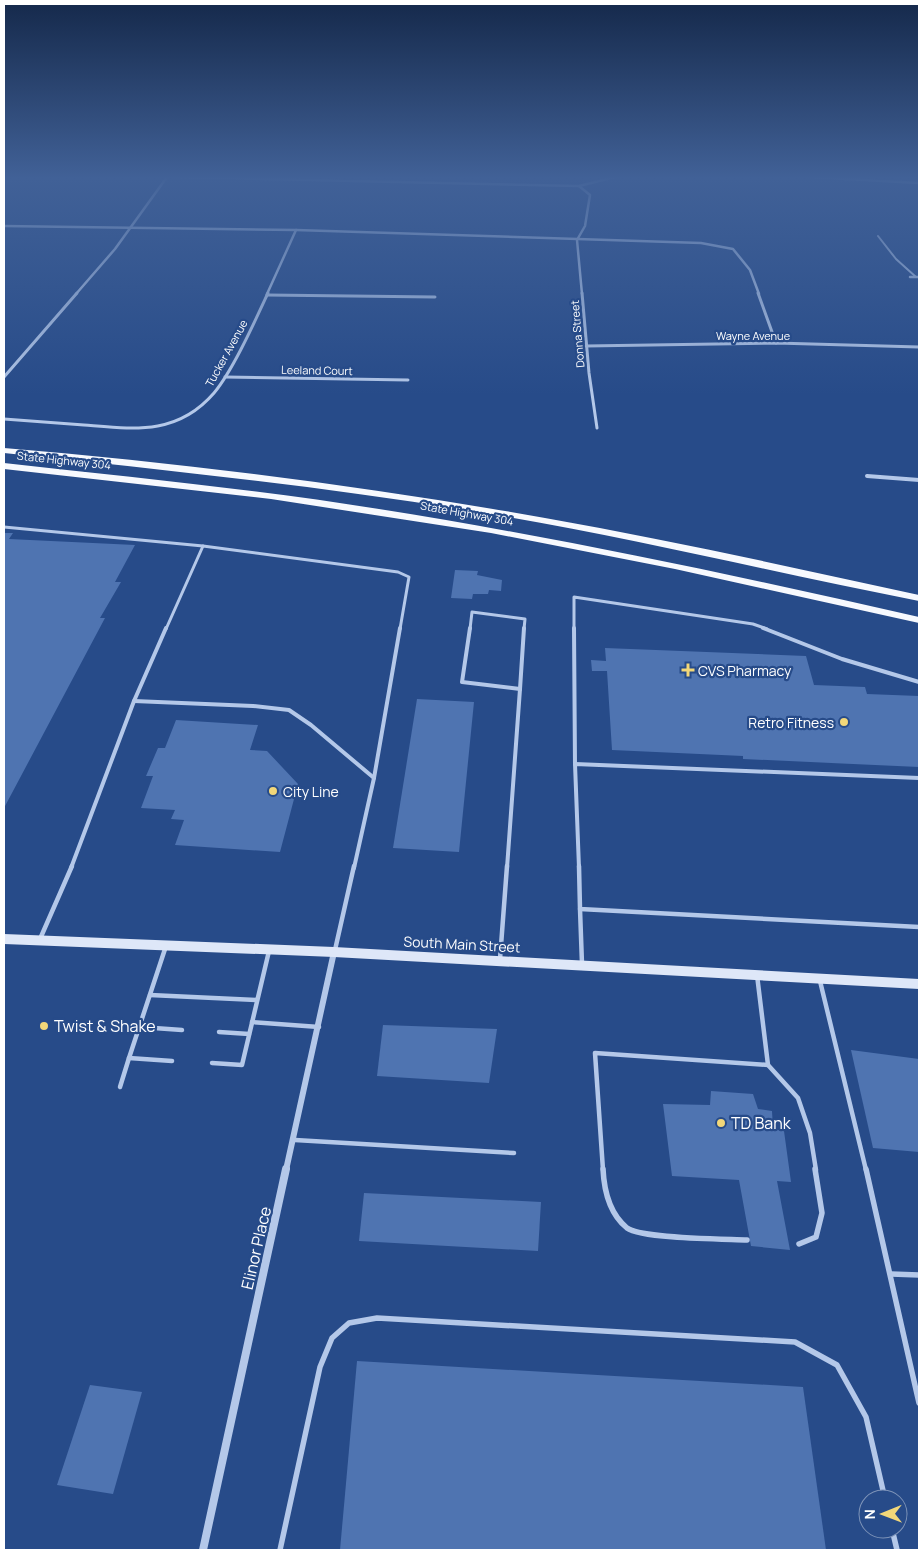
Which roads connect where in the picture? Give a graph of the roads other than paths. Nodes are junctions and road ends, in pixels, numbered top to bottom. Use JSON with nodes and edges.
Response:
{"nodes":[{"id":1,"x":114,"y":250,"type":"edge"},
{"id":2,"x":287,"y":250,"type":"edge"},
{"id":3,"x":578,"y":250,"type":"edge"},
{"id":4,"x":733,"y":250,"type":"edge"},
{"id":5,"x":889,"y":250,"type":"edge"},
{"id":6,"x":910,"y":277,"type":"dead end"},
{"id":7,"x":918,"y":277,"type":"edge"},
{"id":8,"x":267,"y":295,"type":"junction"},
{"id":9,"x":435,"y":297,"type":"dead end"},
{"id":10,"x":776,"y":343,"type":"junction"},
{"id":11,"x":586,"y":346,"type":"junction"},
{"id":12,"x":919,"y":347,"type":"edge"},
{"id":13,"x":4,"y":377,"type":"edge"},
{"id":14,"x":225,"y":377,"type":"junction"},
{"id":15,"x":408,"y":380,"type":"dead end"},
{"id":16,"x":4,"y":419,"type":"edge"},
{"id":17,"x":597,"y":428,"type":"dead end"},
{"id":18,"x":4,"y":450,"type":"edge"},
{"id":19,"x":4,"y":466,"type":"edge"},
{"id":20,"x":867,"y":476,"type":"dead end"},
{"id":21,"x":919,"y":480,"type":"edge"},
{"id":22,"x":4,"y":527,"type":"edge"},
{"id":23,"x":203,"y":546,"type":"junction"},
{"id":24,"x":919,"y":598,"type":"edge"},
{"id":25,"x":919,"y":620,"type":"edge"},
{"id":26,"x":919,"y":682,"type":"edge"},
{"id":27,"x":522,"y":689,"type":"junction"},
{"id":28,"x":134,"y":701,"type":"junction"},
{"id":29,"x":575,"y":764,"type":"junction"},
{"id":30,"x":374,"y":778,"type":"junction"},
{"id":31,"x":919,"y":778,"type":"edge"},
{"id":32,"x":580,"y":909,"type":"junction"},
{"id":33,"x":919,"y":927,"type":"edge"},
{"id":34,"x":4,"y":939,"type":"edge"},
{"id":35,"x":39,"y":942,"type":"junction"},
{"id":36,"x":166,"y":946,"type":"junction"},
{"id":37,"x":269,"y":950,"type":"junction"},
{"id":38,"x":334,"y":952,"type":"junction"},
{"id":39,"x":500,"y":962,"type":"junction"},
{"id":40,"x":582,"y":966,"type":"junction"},
{"id":41,"x":757,"y":975,"type":"junction"},
{"id":42,"x":819,"y":978,"type":"junction"},
{"id":43,"x":919,"y":984,"type":"edge"},
{"id":44,"x":150,"y":995,"type":"junction"},
{"id":45,"x":257,"y":1000,"type":"junction"},
{"id":46,"x":252,"y":1022,"type":"junction"},
{"id":47,"x":319,"y":1026,"type":"junction"},
{"id":48,"x":140,"y":1027,"type":"junction"},
{"id":49,"x":182,"y":1030,"type":"dead end"},
{"id":50,"x":219,"y":1032,"type":"dead end"},
{"id":51,"x":249,"y":1034,"type":"junction"},
{"id":52,"x":129,"y":1058,"type":"junction"},
{"id":53,"x":172,"y":1061,"type":"dead end"},
{"id":54,"x":212,"y":1063,"type":"dead end"},
{"id":55,"x":768,"y":1065,"type":"junction"},
{"id":56,"x":120,"y":1087,"type":"dead end"},
{"id":57,"x":295,"y":1140,"type":"junction"},
{"id":58,"x":514,"y":1153,"type":"dead end"},
{"id":59,"x":747,"y":1240,"type":"dead end"},
{"id":60,"x":799,"y":1244,"type":"dead end"},
{"id":61,"x":891,"y":1274,"type":"junction"},
{"id":62,"x":919,"y":1274,"type":"edge"},
{"id":63,"x":919,"y":1403,"type":"edge"},
{"id":64,"x":866,"y":1417,"type":"joint"},
{"id":65,"x":883,"y":1489,"type":"edge"},
{"id":66,"x":203,"y":1550,"type":"edge"},
{"id":67,"x":280,"y":1550,"type":"edge"}],
"edges":[{"from":1,"to":13,"type":"street"},
{"from":2,"to":8,"type":"street","name":"Tucker Avenue"},
{"from":3,"to":11,"type":"street","name":"Donna Street"},
{"from":4,"to":10,"type":"street"},
{"from":5,"to":7,"type":"lane"},
{"from":6,"to":7,"type":"street"},
{"from":8,"to":9,"type":"street"},
{"from":8,"to":14,"type":"street","name":"Tucker Avenue"},
{"from":10,"to":11,"type":"street","name":"Wayne Avenue"},
{"from":10,"to":12,"type":"street","name":"Wayne Avenue"},
{"from":11,"to":17,"type":"street","name":"Donna Street"},
{"from":14,"to":15,"type":"street","name":"Leeland Court"},
{"from":14,"to":16,"type":"street","name":"Tucker Avenue"},
{"from":18,"to":24,"type":"main road","name":"State Highway 304"},
{"from":19,"to":25,"type":"main road","name":"State Highway 304"},
{"from":20,"to":21,"type":"street"},
{"from":22,"to":23,"type":"lane"},
{"from":23,"to":28,"type":"lane"},
{"from":23,"to":30,"type":"lane"},
{"from":26,"to":29,"type":"lane"},
{"from":27,"to":27,"type":"lane"},
{"from":27,"to":39,"type":"lane"},
{"from":28,"to":30,"type":"lane"},
{"from":28,"to":35,"type":"lane"},
{"from":29,"to":31,"type":"lane"},
{"from":29,"to":32,"type":"lane"},
{"from":30,"to":38,"type":"lane"},
{"from":32,"to":33,"type":"lane"},
{"from":32,"to":40,"type":"lane"},
{"from":34,"to":35,"type":"street","name":"South Main Street"},
{"from":35,"to":36,"type":"street","name":"South Main Street"},
{"from":36,"to":37,"type":"street","name":"South Main Street"},
{"from":36,"to":44,"type":"lane"},
{"from":37,"to":38,"type":"street","name":"South Main Street"},
{"from":37,"to":45,"type":"lane"},
{"from":38,"to":39,"type":"street","name":"South Main Street"},
{"from":38,"to":47,"type":"street","name":"Elinor Place"},
{"from":39,"to":40,"type":"street","name":"South Main Street"},
{"from":40,"to":41,"type":"street","name":"South Main Street"},
{"from":41,"to":42,"type":"street","name":"South Main Street"},
{"from":41,"to":55,"type":"lane"},
{"from":42,"to":43,"type":"street","name":"South Main Street"},
{"from":42,"to":61,"type":"lane"},
{"from":44,"to":45,"type":"lane"},
{"from":44,"to":48,"type":"lane"},
{"from":45,"to":46,"type":"lane"},
{"from":46,"to":47,"type":"lane"},
{"from":46,"to":51,"type":"lane"},
{"from":47,"to":57,"type":"street","name":"Elinor Place"},
{"from":48,"to":49,"type":"lane"},
{"from":48,"to":52,"type":"lane"},
{"from":50,"to":51,"type":"lane"},
{"from":51,"to":54,"type":"lane"},
{"from":52,"to":53,"type":"lane"},
{"from":52,"to":56,"type":"lane"},
{"from":55,"to":59,"type":"lane"},
{"from":55,"to":60,"type":"lane"},
{"from":57,"to":58,"type":"lane"},
{"from":57,"to":66,"type":"street","name":"Elinor Place"},
{"from":61,"to":62,"type":"lane"},
{"from":61,"to":63,"type":"lane"},
{"from":64,"to":65,"type":"lane"},
{"from":64,"to":67,"type":"lane"}]}
